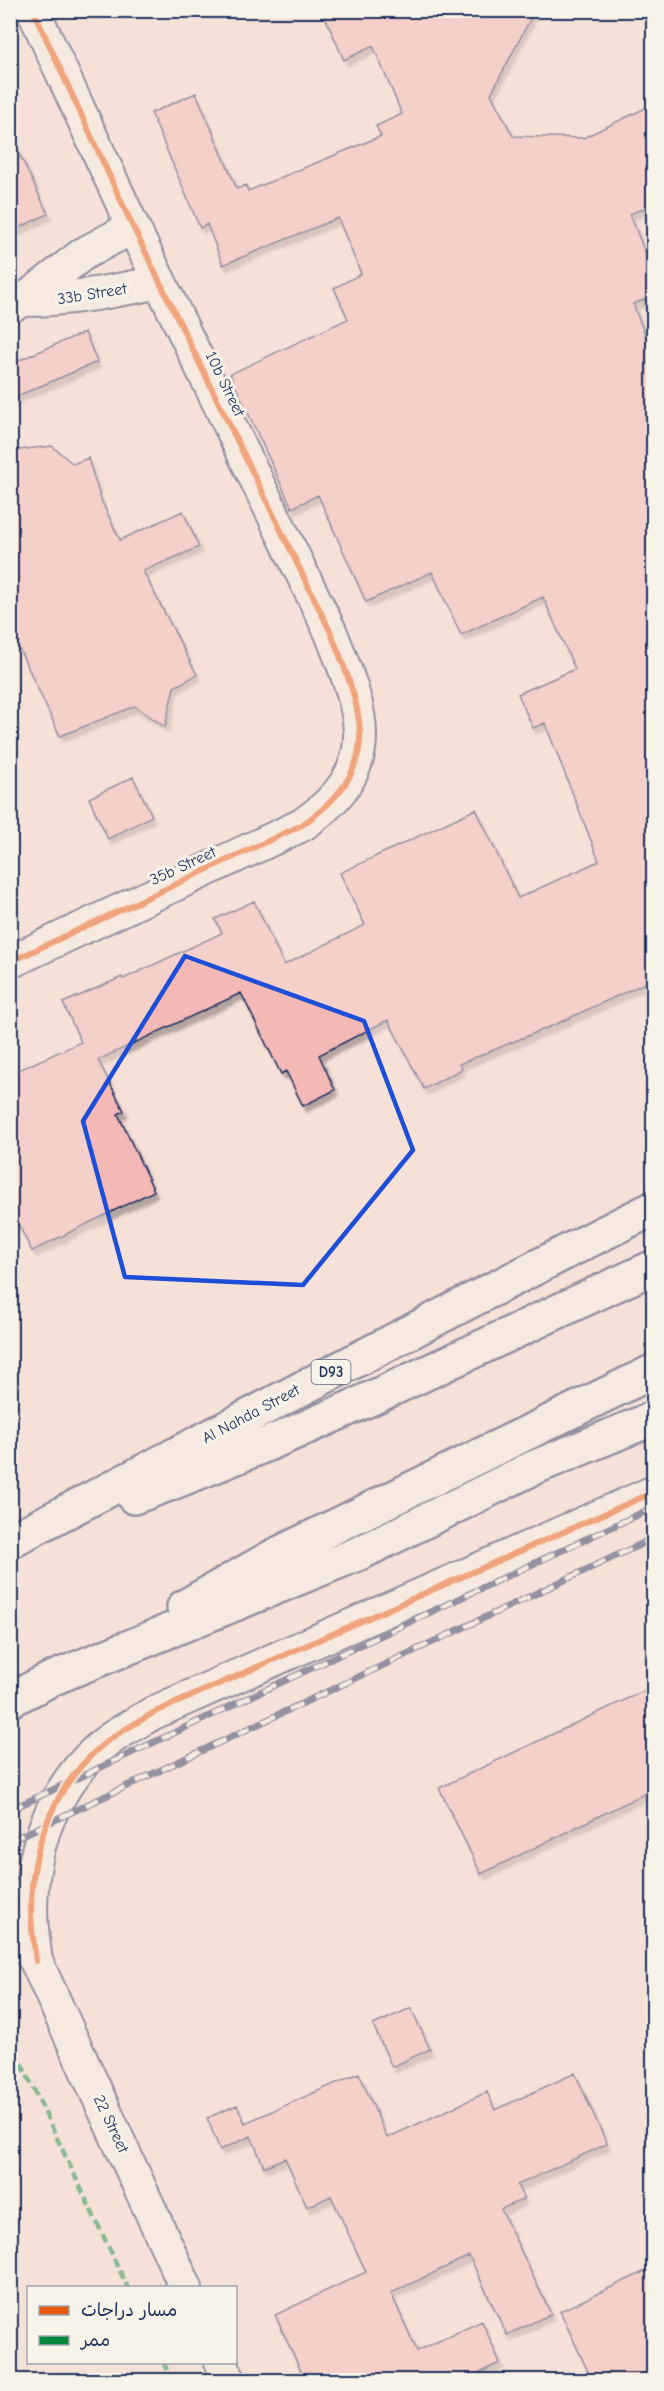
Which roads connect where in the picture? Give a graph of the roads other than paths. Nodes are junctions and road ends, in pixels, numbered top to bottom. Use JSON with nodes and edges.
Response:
{"nodes":[{"id":1,"x":33,"y":10,"type":"edge"},
{"id":2,"x":133,"y":227,"type":"junction"},
{"id":3,"x":160,"y":282,"type":"junction"},
{"id":4,"x":17,"y":303,"type":"edge"},
{"id":5,"x":351,"y":775,"type":"joint"},
{"id":6,"x":10,"y":962,"type":"edge"},
{"id":7,"x":654,"y":1208,"type":"edge"},
{"id":8,"x":654,"y":1266,"type":"edge"},
{"id":9,"x":654,"y":1371,"type":"edge"},
{"id":10,"x":654,"y":1418,"type":"edge"},
{"id":11,"x":654,"y":1492,"type":"edge"},
{"id":12,"x":10,"y":1541,"type":"edge"},
{"id":13,"x":51,"y":1679,"type":"junction"},
{"id":14,"x":10,"y":1700,"type":"edge"},
{"id":15,"x":10,"y":1926,"type":"edge"},
{"id":16,"x":36,"y":1961,"type":"junction"},
{"id":17,"x":185,"y":2286,"type":"edge"},
{"id":18,"x":221,"y":2364,"type":"edge"},
{"id":19,"x":229,"y":2380,"type":"edge"}],
"edges":[{"from":1,"to":2,"type":"street","name":"10b Street"},
{"from":2,"to":3,"type":"street","name":"10b Street"},
{"from":2,"to":4,"type":"street","name":"33b Street"},
{"from":3,"to":4,"type":"street","name":"33b Street"},
{"from":3,"to":5,"type":"street","name":"10b Street"},
{"from":5,"to":6,"type":"street","name":"35b Street"},
{"from":7,"to":12,"type":"main road","name":"Al Nahda Street","number":"D93"},
{"from":8,"to":12,"type":"main road","name":"Al Nahda Street"},
{"from":9,"to":13,"type":"main road"},
{"from":10,"to":13,"type":"main road"},
{"from":11,"to":16,"type":"street"},
{"from":13,"to":14,"type":"main road"},
{"from":15,"to":16,"type":"street"},
{"from":16,"to":17,"type":"street","name":"22 Street"},
{"from":18,"to":19,"type":"street"}]}
